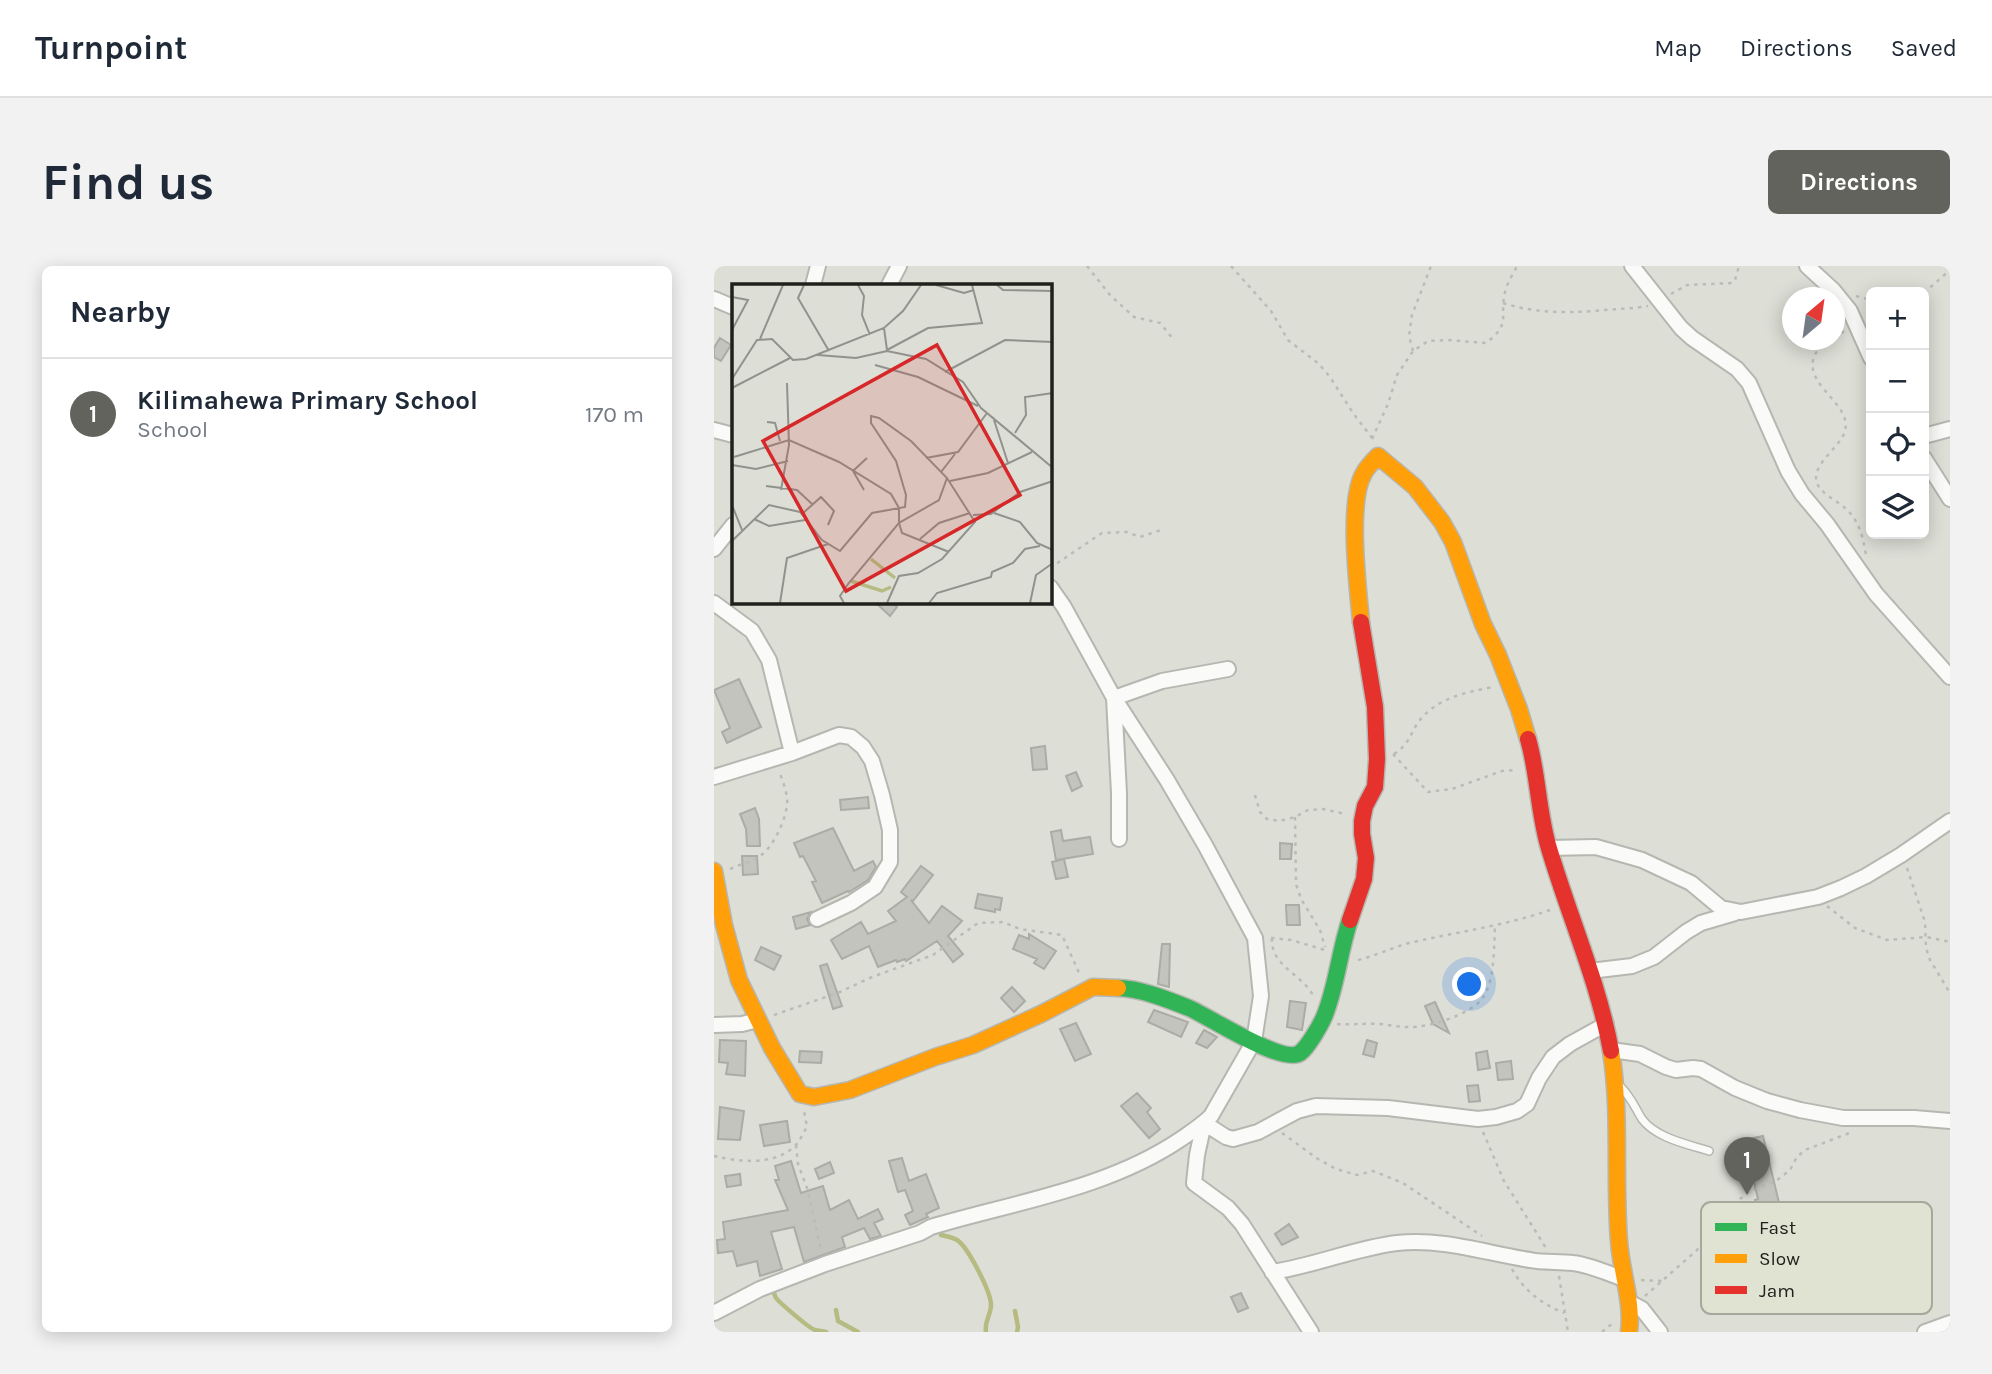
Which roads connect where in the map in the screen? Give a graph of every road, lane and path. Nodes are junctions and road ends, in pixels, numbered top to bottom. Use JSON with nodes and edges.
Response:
{"nodes":[{"id":1,"x":818,"y":266,"type":"edge"},
{"id":2,"x":899,"y":266,"type":"edge"},
{"id":3,"x":1087,"y":266,"type":"edge"},
{"id":4,"x":1231,"y":266,"type":"edge"},
{"id":5,"x":1431,"y":266,"type":"edge"},
{"id":6,"x":1517,"y":266,"type":"edge"},
{"id":7,"x":1632,"y":266,"type":"edge"},
{"id":8,"x":1739,"y":266,"type":"edge"},
{"id":9,"x":1807,"y":266,"type":"edge"},
{"id":10,"x":1950,"y":270,"type":"edge"},
{"id":11,"x":813,"y":284,"type":"edge"},
{"id":12,"x":889,"y":284,"type":"edge"},
{"id":13,"x":1929,"y":289,"type":"edge"},
{"id":14,"x":714,"y":299,"type":"edge"},
{"id":15,"x":1503,"y":303,"type":"junction"},
{"id":16,"x":1663,"y":304,"type":"junction"},
{"id":17,"x":732,"y":307,"type":"edge"},
{"id":18,"x":1850,"y":311,"type":"junction"},
{"id":19,"x":1174,"y":340,"type":"dead end"},
{"id":20,"x":1867,"y":350,"type":"edge"},
{"id":21,"x":1413,"y":351,"type":"junction"},
{"id":22,"x":1950,"y":429,"type":"edge"},
{"id":23,"x":714,"y":430,"type":"edge"},
{"id":24,"x":732,"y":435,"type":"edge"},
{"id":25,"x":1929,"y":435,"type":"edge"},
{"id":26,"x":1372,"y":439,"type":"junction"},
{"id":27,"x":1378,"y":456,"type":"junction"},
{"id":28,"x":1929,"y":466,"type":"edge"},
{"id":29,"x":1950,"y":499,"type":"edge"},
{"id":30,"x":732,"y":526,"type":"edge"},
{"id":31,"x":1164,"y":529,"type":"dead end"},
{"id":32,"x":714,"y":549,"type":"edge"},
{"id":33,"x":1866,"y":555,"type":"dead end"},
{"id":34,"x":1052,"y":567,"type":"edge"},
{"id":35,"x":1052,"y":590,"type":"edge"},
{"id":36,"x":714,"y":603,"type":"edge"},
{"id":37,"x":1228,"y":669,"type":"dead end"},
{"id":38,"x":1950,"y":677,"type":"edge"},
{"id":39,"x":1509,"y":684,"type":"junction"},
{"id":40,"x":1114,"y":698,"type":"junction"},
{"id":41,"x":792,"y":753,"type":"junction"},
{"id":42,"x":1385,"y":757,"type":"junction"},
{"id":43,"x":774,"y":759,"type":"junction"},
{"id":44,"x":714,"y":777,"type":"edge"},
{"id":45,"x":1536,"y":779,"type":"junction"},
{"id":46,"x":1255,"y":795,"type":"dead end"},
{"id":47,"x":1295,"y":817,"type":"junction"},
{"id":48,"x":1362,"y":821,"type":"junction"},
{"id":49,"x":1950,"y":821,"type":"edge"},
{"id":50,"x":1119,"y":839,"type":"dead end"},
{"id":51,"x":1549,"y":848,"type":"junction"},
{"id":52,"x":1901,"y":855,"type":"junction"},
{"id":53,"x":714,"y":873,"type":"edge"},
{"id":54,"x":1818,"y":897,"type":"junction"},
{"id":55,"x":1567,"y":904,"type":"junction"},
{"id":56,"x":1741,"y":912,"type":"junction"},
{"id":57,"x":817,"y":919,"type":"dead end"},
{"id":58,"x":1495,"y":925,"type":"junction"},
{"id":59,"x":1926,"y":937,"type":"junction"},
{"id":60,"x":1272,"y":938,"type":"junction"},
{"id":61,"x":1255,"y":939,"type":"junction"},
{"id":62,"x":1950,"y":942,"type":"edge"},
{"id":63,"x":1325,"y":950,"type":"junction"},
{"id":64,"x":1341,"y":958,"type":"junction"},
{"id":65,"x":1590,"y":971,"type":"junction"},
{"id":66,"x":1083,"y":991,"type":"junction"},
{"id":67,"x":1950,"y":993,"type":"edge"},
{"id":68,"x":1323,"y":1018,"type":"junction"},
{"id":69,"x":758,"y":1020,"type":"junction"},
{"id":70,"x":1606,"y":1024,"type":"junction"},
{"id":71,"x":714,"y":1025,"type":"edge"},
{"id":72,"x":1254,"y":1041,"type":"junction"},
{"id":73,"x":1611,"y":1050,"type":"junction"},
{"id":74,"x":1616,"y":1083,"type":"junction"},
{"id":75,"x":800,"y":1094,"type":"junction"},
{"id":76,"x":1478,"y":1119,"type":"junction"},
{"id":77,"x":1950,"y":1121,"type":"edge"},
{"id":78,"x":1204,"y":1123,"type":"junction"},
{"id":79,"x":1272,"y":1125,"type":"junction"},
{"id":80,"x":1854,"y":1132,"type":"dead end"},
{"id":81,"x":796,"y":1144,"type":"junction"},
{"id":82,"x":1709,"y":1151,"type":"dead end"},
{"id":83,"x":714,"y":1156,"type":"edge"},
{"id":84,"x":1737,"y":1202,"type":"edge"},
{"id":85,"x":1483,"y":1237,"type":"dead end"},
{"id":86,"x":1701,"y":1245,"type":"edge"},
{"id":87,"x":1504,"y":1255,"type":"junction"},
{"id":88,"x":1556,"y":1263,"type":"junction"},
{"id":89,"x":825,"y":1264,"type":"junction"},
{"id":90,"x":1272,"y":1272,"type":"junction"},
{"id":91,"x":1624,"y":1279,"type":"junction"},
{"id":92,"x":1632,"y":1303,"type":"junction"},
{"id":93,"x":714,"y":1313,"type":"edge"},
{"id":94,"x":1564,"y":1313,"type":"junction"},
{"id":95,"x":1950,"y":1323,"type":"edge"},
{"id":96,"x":1311,"y":1332,"type":"edge"},
{"id":97,"x":1568,"y":1332,"type":"edge"},
{"id":98,"x":1629,"y":1332,"type":"edge"},
{"id":99,"x":1660,"y":1332,"type":"edge"},
{"id":100,"x":1925,"y":1332,"type":"edge"}],
"edges":[{"from":1,"to":11,"type":"street"},
{"from":2,"to":12,"type":"street"},
{"from":3,"to":19,"type":"path"},
{"from":4,"to":26,"type":"path"},
{"from":5,"to":21,"type":"path"},
{"from":6,"to":15,"type":"path"},
{"from":7,"to":16,"type":"street"},
{"from":8,"to":16,"type":"path"},
{"from":9,"to":18,"type":"street"},
{"from":10,"to":13,"type":"path"},
{"from":14,"to":17,"type":"street"},
{"from":15,"to":16,"type":"path"},
{"from":15,"to":21,"type":"path"},
{"from":16,"to":38,"type":"street"},
{"from":18,"to":20,"type":"street"},
{"from":18,"to":33,"type":"path"},
{"from":21,"to":26,"type":"path"},
{"from":22,"to":25,"type":"street"},
{"from":23,"to":24,"type":"street"},
{"from":26,"to":27,"type":"path"},
{"from":27,"to":39,"type":"street"},
{"from":27,"to":42,"type":"street"},
{"from":28,"to":29,"type":"street"},
{"from":30,"to":32,"type":"street"},
{"from":31,"to":34,"type":"path"},
{"from":35,"to":40,"type":"street"},
{"from":36,"to":41,"type":"street"},
{"from":37,"to":40,"type":"street"},
{"from":39,"to":42,"type":"path"},
{"from":39,"to":45,"type":"street"},
{"from":40,"to":50,"type":"street"},
{"from":40,"to":61,"type":"street"},
{"from":41,"to":43,"type":"street"},
{"from":41,"to":57,"type":"street"},
{"from":42,"to":45,"type":"path"},
{"from":42,"to":48,"type":"street"},
{"from":43,"to":44,"type":"street"},
{"from":43,"to":53,"type":"path"},
{"from":45,"to":51,"type":"street"},
{"from":46,"to":47,"type":"path"},
{"from":47,"to":48,"type":"path"},
{"from":47,"to":63,"type":"path"},
{"from":48,"to":64,"type":"street"},
{"from":49,"to":52,"type":"street"},
{"from":51,"to":55,"type":"street"},
{"from":51,"to":56,"type":"street"},
{"from":52,"to":54,"type":"street"},
{"from":52,"to":59,"type":"path"},
{"from":53,"to":69,"type":"street"},
{"from":54,"to":56,"type":"street"},
{"from":54,"to":59,"type":"path"},
{"from":55,"to":58,"type":"path"},
{"from":55,"to":65,"type":"street"},
{"from":56,"to":65,"type":"street"},
{"from":58,"to":64,"type":"path"},
{"from":58,"to":68,"type":"path"},
{"from":59,"to":62,"type":"path"},
{"from":59,"to":67,"type":"path"},
{"from":60,"to":61,"type":"path"},
{"from":60,"to":63,"type":"path"},
{"from":60,"to":68,"type":"path"},
{"from":61,"to":72,"type":"street"},
{"from":63,"to":64,"type":"path"},
{"from":64,"to":68,"type":"street"},
{"from":65,"to":70,"type":"street"},
{"from":66,"to":69,"type":"path"},
{"from":66,"to":72,"type":"street"},
{"from":66,"to":75,"type":"street"},
{"from":68,"to":72,"type":"street"},
{"from":69,"to":71,"type":"street"},
{"from":69,"to":75,"type":"street"},
{"from":70,"to":73,"type":"street"},
{"from":70,"to":76,"type":"street"},
{"from":72,"to":78,"type":"street"},
{"from":73,"to":74,"type":"street"},
{"from":73,"to":77,"type":"street"},
{"from":74,"to":82,"type":"lane"},
{"from":74,"to":91,"type":"street"},
{"from":75,"to":81,"type":"path"},
{"from":76,"to":79,"type":"street"},
{"from":76,"to":88,"type":"path"},
{"from":78,"to":79,"type":"street"},
{"from":78,"to":89,"type":"street"},
{"from":78,"to":90,"type":"street"},
{"from":79,"to":85,"type":"path"},
{"from":80,"to":84,"type":"path"},
{"from":81,"to":83,"type":"path"},
{"from":81,"to":89,"type":"path"},
{"from":86,"to":92,"type":"path"},
{"from":87,"to":88,"type":"street"},
{"from":87,"to":90,"type":"street"},
{"from":87,"to":94,"type":"path"},
{"from":88,"to":91,"type":"street"},
{"from":88,"to":94,"type":"path"},
{"from":89,"to":93,"type":"street"},
{"from":90,"to":96,"type":"street"},
{"from":91,"to":92,"type":"street"},
{"from":92,"to":98,"type":"street"},
{"from":92,"to":99,"type":"street"},
{"from":94,"to":97,"type":"path"},
{"from":95,"to":100,"type":"street"}]}
